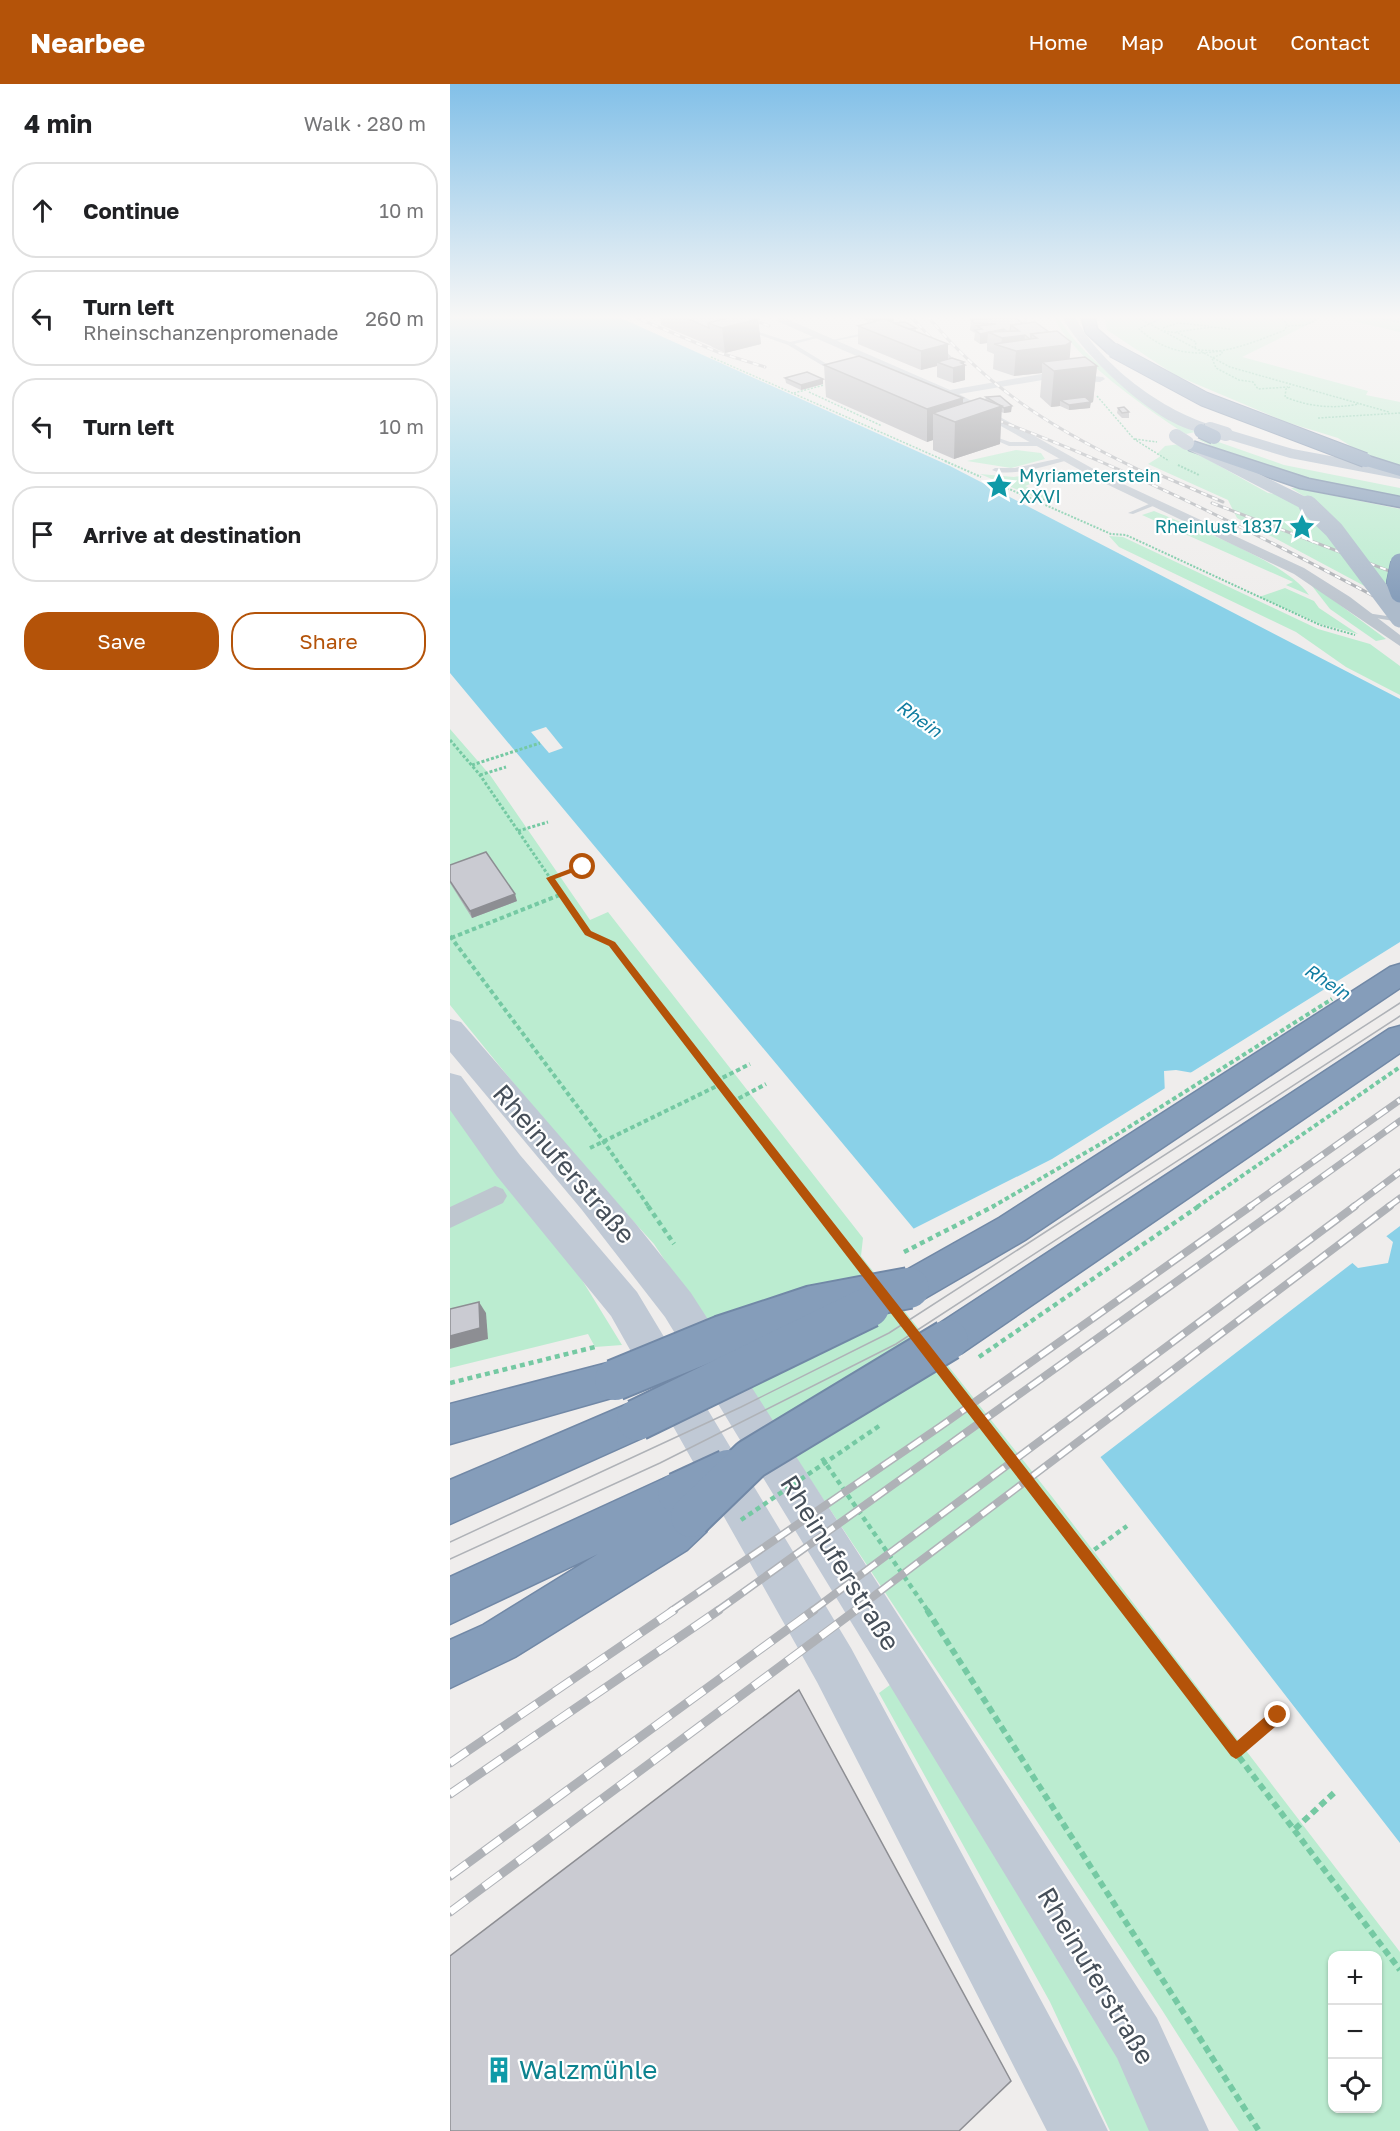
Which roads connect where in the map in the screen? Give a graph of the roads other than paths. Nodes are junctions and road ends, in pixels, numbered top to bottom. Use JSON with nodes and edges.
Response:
{"nodes":[{"id":1,"x":981,"y":411,"type":"edge"},
{"id":2,"x":1156,"y":411,"type":"edge"},
{"id":3,"x":1168,"y":411,"type":"edge"},
{"id":4,"x":1231,"y":411,"type":"edge"},
{"id":5,"x":982,"y":433,"type":"edge"},
{"id":6,"x":1200,"y":435,"type":"junction"},
{"id":7,"x":1041,"y":444,"type":"junction"},
{"id":8,"x":1066,"y":459,"type":"junction"},
{"id":9,"x":995,"y":470,"type":"dead end"},
{"id":10,"x":1400,"y":472,"type":"edge"},
{"id":11,"x":1400,"y":485,"type":"edge"},
{"id":12,"x":1400,"y":502,"type":"edge"},
{"id":13,"x":1156,"y":503,"type":"junction"},
{"id":14,"x":1131,"y":513,"type":"dead end"},
{"id":15,"x":1400,"y":563,"type":"edge"},
{"id":16,"x":1400,"y":592,"type":"edge"},
{"id":17,"x":1364,"y":614,"type":"junction"},
{"id":18,"x":1400,"y":619,"type":"edge"},
{"id":19,"x":1400,"y":642,"type":"edge"},
{"id":20,"x":1400,"y":974,"type":"edge"},
{"id":21,"x":450,"y":1030,"type":"edge"},
{"id":22,"x":1400,"y":1037,"type":"edge"},
{"id":23,"x":450,"y":1085,"type":"edge"},
{"id":24,"x":495,"y":1196,"type":"dead end"},
{"id":25,"x":450,"y":1218,"type":"edge"},
{"id":26,"x":904,"y":1271,"type":"junction"},
{"id":27,"x":450,"y":1424,"type":"edge"},
{"id":28,"x":450,"y":1502,"type":"edge"},
{"id":29,"x":684,"y":1505,"type":"junction"},
{"id":30,"x":450,"y":1601,"type":"edge"},
{"id":31,"x":450,"y":1664,"type":"edge"},
{"id":32,"x":1078,"y":2131,"type":"edge"},
{"id":33,"x":1179,"y":2131,"type":"edge"}],
"edges":[{"from":1,"to":7,"type":"street"},
{"from":2,"to":6,"type":"main road"},
{"from":3,"to":6,"type":"main road"},
{"from":4,"to":10,"type":"highway","bridge":true},
{"from":5,"to":7,"type":"lane"},
{"from":6,"to":10,"type":"main road"},
{"from":6,"to":11,"type":"highway"},
{"from":6,"to":12,"type":"highway"},
{"from":6,"to":18,"type":"main road","bridge":true},
{"from":7,"to":8,"type":"street"},
{"from":8,"to":9,"type":"lane"},
{"from":8,"to":13,"type":"street"},
{"from":13,"to":14,"type":"lane"},
{"from":13,"to":17,"type":"street"},
{"from":15,"to":16,"type":"highway","bridge":true},
{"from":17,"to":18,"type":"lane"},
{"from":17,"to":19,"type":"street"},
{"from":20,"to":26,"type":"highway"},
{"from":21,"to":33,"type":"main road","name":"Rheinuferstraße"},
{"from":22,"to":29,"type":"highway","bridge":true},
{"from":23,"to":32,"type":"main road","name":"Rheinuferstraße"},
{"from":24,"to":25,"type":"street"},
{"from":26,"to":27,"type":"highway","bridge":true},
{"from":26,"to":28,"type":"highway","bridge":true},
{"from":29,"to":30,"type":"highway"},
{"from":29,"to":31,"type":"highway"}]}
